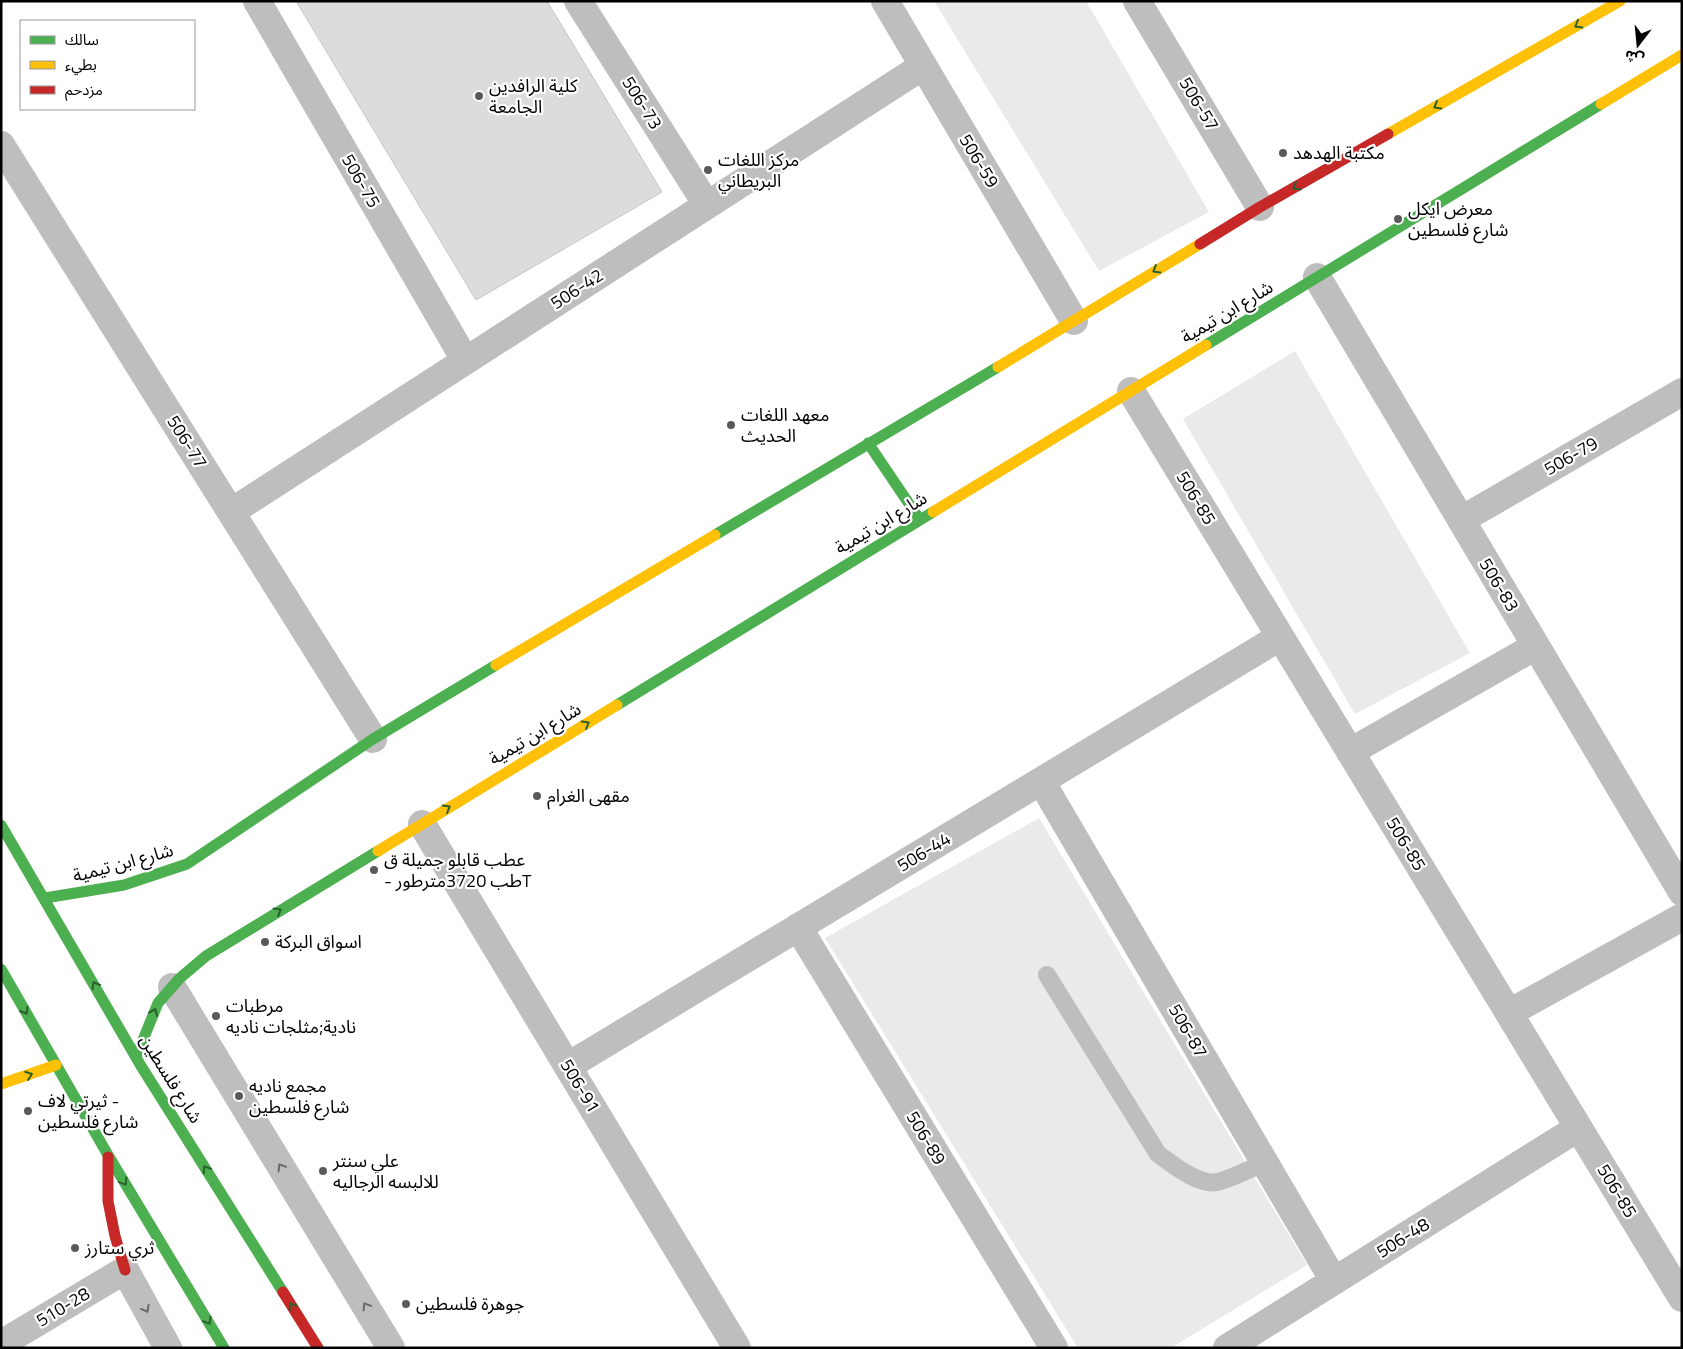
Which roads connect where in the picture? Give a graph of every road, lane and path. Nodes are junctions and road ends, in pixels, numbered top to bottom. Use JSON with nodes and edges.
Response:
{"nodes":[{"id":1,"x":256,"y":1,"type":"edge"},
{"id":2,"x":578,"y":1,"type":"edge"},
{"id":3,"x":885,"y":1,"type":"edge"},
{"id":4,"x":1137,"y":1,"type":"edge"},
{"id":5,"x":1620,"y":1,"type":"edge"},
{"id":6,"x":1682,"y":55,"type":"edge"},
{"id":7,"x":923,"y":66,"type":"junction"},
{"id":8,"x":1,"y":145,"type":"edge"},
{"id":9,"x":706,"y":205,"type":"junction"},
{"id":10,"x":1260,"y":207,"type":"junction"},
{"id":11,"x":1317,"y":278,"type":"junction"},
{"id":12,"x":1074,"y":320,"type":"junction"},
{"id":13,"x":465,"y":360,"type":"junction"},
{"id":14,"x":1131,"y":391,"type":"junction"},
{"id":15,"x":1682,"y":392,"type":"edge"},
{"id":16,"x":868,"y":443,"type":"junction"},
{"id":17,"x":230,"y":512,"type":"junction"},
{"id":18,"x":920,"y":520,"type":"junction"},
{"id":19,"x":1461,"y":520,"type":"junction"},
{"id":20,"x":1280,"y":637,"type":"junction"},
{"id":21,"x":1536,"y":646,"type":"junction"},
{"id":22,"x":373,"y":739,"type":"junction"},
{"id":23,"x":1350,"y":752,"type":"junction"},
{"id":24,"x":1041,"y":781,"type":"junction"},
{"id":25,"x":422,"y":824,"type":"junction"},
{"id":26,"x":1,"y":825,"type":"edge"},
{"id":27,"x":1682,"y":892,"type":"edge"},
{"id":28,"x":45,"y":898,"type":"junction"},
{"id":29,"x":1682,"y":917,"type":"edge"},
{"id":30,"x":798,"y":928,"type":"junction"},
{"id":31,"x":1,"y":969,"type":"edge"},
{"id":32,"x":1047,"y":975,"type":"dead end"},
{"id":33,"x":172,"y":987,"type":"junction"},
{"id":34,"x":1509,"y":1013,"type":"junction"},
{"id":35,"x":136,"y":1057,"type":"junction"},
{"id":36,"x":56,"y":1065,"type":"junction"},
{"id":37,"x":568,"y":1066,"type":"junction"},
{"id":38,"x":1,"y":1084,"type":"edge"},
{"id":39,"x":1578,"y":1128,"type":"junction"},
{"id":40,"x":108,"y":1155,"type":"junction"},
{"id":41,"x":1265,"y":1163,"type":"junction"},
{"id":42,"x":125,"y":1270,"type":"junction"},
{"id":43,"x":1334,"y":1281,"type":"junction"},
{"id":44,"x":1682,"y":1298,"type":"edge"},
{"id":45,"x":1,"y":1344,"type":"edge"},
{"id":46,"x":168,"y":1348,"type":"edge"},
{"id":47,"x":224,"y":1348,"type":"edge"},
{"id":48,"x":318,"y":1348,"type":"edge"},
{"id":49,"x":391,"y":1348,"type":"edge"},
{"id":50,"x":737,"y":1348,"type":"edge"},
{"id":51,"x":1054,"y":1348,"type":"edge"},
{"id":52,"x":1227,"y":1348,"type":"edge"}],
"edges":[{"from":1,"to":13,"type":"street","name":"506-75"},
{"from":2,"to":9,"type":"street","name":"506-73"},
{"from":3,"to":7,"type":"street","name":"506-59"},
{"from":4,"to":10,"type":"street","name":"506-57"},
{"from":5,"to":10,"type":"street","name":"شارع ابن تيمية","one_way":true},
{"from":6,"to":11,"type":"street","name":"شارع ابن تيمية"},
{"from":7,"to":9,"type":"street","name":"506-42"},
{"from":7,"to":12,"type":"street","name":"506-59"},
{"from":8,"to":17,"type":"street","name":"506-77"},
{"from":9,"to":13,"type":"street","name":"506-42"},
{"from":10,"to":12,"type":"street","name":"شارع ابن تيمية","one_way":true},
{"from":11,"to":14,"type":"street","name":"شارع ابن تيمية"},
{"from":11,"to":19,"type":"street","name":"506-83"},
{"from":12,"to":16,"type":"street","name":"شارع ابن تيمية"},
{"from":13,"to":17,"type":"street","name":"506-42"},
{"from":14,"to":18,"type":"street","name":"شارع ابن تيمية"},
{"from":14,"to":20,"type":"street","name":"506-85"},
{"from":15,"to":19,"type":"street","name":"506-79"},
{"from":16,"to":18,"type":"street"},
{"from":16,"to":22,"type":"street","name":"شارع ابن تيمية"},
{"from":17,"to":22,"type":"street","name":"506-77"},
{"from":25,"to":18,"type":"street","name":"شارع ابن تيمية","one_way":true},
{"from":19,"to":21,"type":"street","name":"506-83"},
{"from":20,"to":23,"type":"street","name":"506-85"},
{"from":20,"to":24,"type":"street","name":"506-44"},
{"from":21,"to":23,"type":"street"},
{"from":21,"to":27,"type":"street","name":"506-83"},
{"from":22,"to":28,"type":"street","name":"شارع ابن تيمية"},
{"from":23,"to":34,"type":"street","name":"506-85"},
{"from":24,"to":30,"type":"street","name":"506-44"},
{"from":24,"to":41,"type":"street","name":"506-87"},
{"from":33,"to":25,"type":"street","name":"شارع ابن تيمية","one_way":true},
{"from":25,"to":37,"type":"street","name":"506-91"},
{"from":26,"to":28,"type":"street","name":"شارع فلسطين"},
{"from":35,"to":28,"type":"street","name":"شارع فلسطين","one_way":true},
{"from":29,"to":34,"type":"street"},
{"from":30,"to":37,"type":"street","name":"506-44"},
{"from":30,"to":51,"type":"street","name":"506-89"},
{"from":31,"to":36,"type":"street","one_way":true},
{"from":32,"to":41,"type":"lane"},
{"from":35,"to":33,"type":"street","name":"شارع ابن تيمية","one_way":true},
{"from":49,"to":33,"type":"street","one_way":true},
{"from":34,"to":39,"type":"street","name":"506-85"},
{"from":48,"to":35,"type":"street","name":"شارع فلسطين","one_way":true},
{"from":38,"to":36,"type":"street","one_way":true},
{"from":36,"to":40,"type":"street"},
{"from":37,"to":50,"type":"street","name":"506-91"},
{"from":39,"to":43,"type":"street","name":"506-48"},
{"from":39,"to":44,"type":"street","name":"506-85"},
{"from":40,"to":42,"type":"street"},
{"from":40,"to":47,"type":"street","one_way":true},
{"from":41,"to":43,"type":"street","name":"506-87"},
{"from":42,"to":45,"type":"street","name":"510-28"},
{"from":42,"to":46,"type":"street","one_way":true},
{"from":43,"to":52,"type":"street","name":"506-48"}]}
